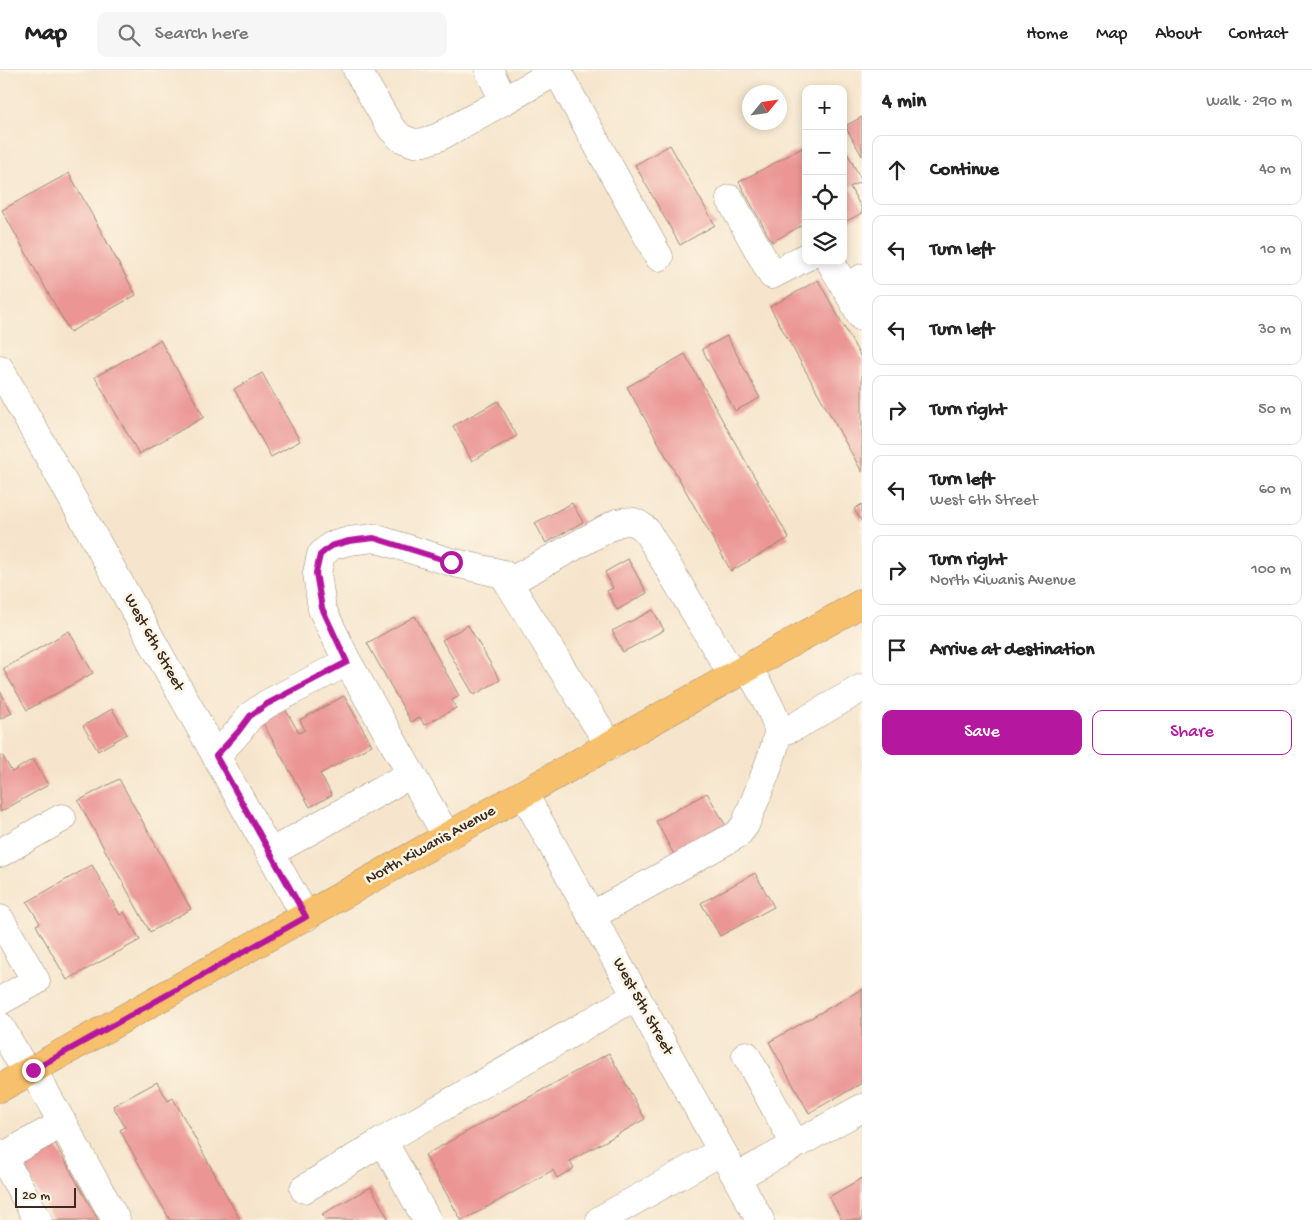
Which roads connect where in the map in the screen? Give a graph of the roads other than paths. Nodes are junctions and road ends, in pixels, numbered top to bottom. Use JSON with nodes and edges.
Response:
{"nodes":[{"id":1,"x":357,"y":70,"type":"edge"},
{"id":2,"x":489,"y":70,"type":"edge"},
{"id":3,"x":558,"y":70,"type":"edge"},
{"id":4,"x":504,"y":101,"type":"junction"},
{"id":5,"x":730,"y":199,"type":"dead end"},
{"id":6,"x":659,"y":257,"type":"dead end"},
{"id":7,"x":802,"y":258,"type":"edge"},
{"id":8,"x":834,"y":265,"type":"edge"},
{"id":9,"x":853,"y":283,"type":"edge"},
{"id":10,"x":862,"y":317,"type":"edge"},
{"id":11,"x":0,"y":369,"type":"edge"},
{"id":12,"x":509,"y":582,"type":"junction"},
{"id":13,"x":862,"y":604,"type":"edge"},
{"id":14,"x":347,"y":662,"type":"junction"},
{"id":15,"x":740,"y":672,"type":"junction"},
{"id":16,"x":862,"y":688,"type":"edge"},
{"id":17,"x":778,"y":728,"type":"junction"},
{"id":18,"x":610,"y":746,"type":"junction"},
{"id":19,"x":216,"y":756,"type":"junction"},
{"id":20,"x":411,"y":774,"type":"junction"},
{"id":21,"x":524,"y":794,"type":"junction"},
{"id":22,"x":62,"y":818,"type":"dead end"},
{"id":23,"x":447,"y":837,"type":"junction"},
{"id":24,"x":270,"y":852,"type":"junction"},
{"id":25,"x":0,"y":853,"type":"edge"},
{"id":26,"x":591,"y":916,"type":"junction"},
{"id":27,"x":306,"y":917,"type":"junction"},
{"id":28,"x":0,"y":919,"type":"edge"},
{"id":29,"x":636,"y":996,"type":"junction"},
{"id":30,"x":0,"y":1002,"type":"edge"},
{"id":31,"x":0,"y":1026,"type":"edge"},
{"id":32,"x":746,"y":1054,"type":"dead end"},
{"id":33,"x":30,"y":1072,"type":"junction"},
{"id":34,"x":0,"y":1088,"type":"edge"},
{"id":35,"x":862,"y":1108,"type":"edge"},
{"id":36,"x":63,"y":1123,"type":"junction"},
{"id":37,"x":383,"y":1141,"type":"junction"},
{"id":38,"x":795,"y":1144,"type":"junction"},
{"id":39,"x":722,"y":1151,"type":"junction"},
{"id":40,"x":1,"y":1155,"type":"edge"},
{"id":41,"x":736,"y":1177,"type":"junction"},
{"id":42,"x":304,"y":1189,"type":"dead end"},
{"id":43,"x":38,"y":1220,"type":"edge"},
{"id":44,"x":116,"y":1220,"type":"edge"},
{"id":45,"x":427,"y":1220,"type":"edge"},
{"id":46,"x":600,"y":1220,"type":"edge"},
{"id":47,"x":760,"y":1220,"type":"edge"}],
"edges":[{"from":1,"to":4,"type":"street"},
{"from":2,"to":4,"type":"street"},
{"from":3,"to":4,"type":"street"},
{"from":3,"to":6,"type":"street"},
{"from":5,"to":7,"type":"street"},
{"from":8,"to":9,"type":"street"},
{"from":9,"to":10,"type":"street"},
{"from":11,"to":19,"type":"street","name":"West 6th Street"},
{"from":12,"to":14,"type":"street"},
{"from":12,"to":15,"type":"street"},
{"from":12,"to":18,"type":"street"},
{"from":13,"to":15,"type":"main road","name":"North Kiwanis Avenue"},
{"from":14,"to":19,"type":"street"},
{"from":14,"to":20,"type":"street"},
{"from":15,"to":17,"type":"street"},
{"from":15,"to":18,"type":"main road","name":"North Kiwanis Avenue"},
{"from":16,"to":17,"type":"street"},
{"from":17,"to":26,"type":"street"},
{"from":18,"to":21,"type":"main road","name":"North Kiwanis Avenue"},
{"from":19,"to":24,"type":"street","name":"West 6th Street"},
{"from":20,"to":23,"type":"street"},
{"from":20,"to":24,"type":"street"},
{"from":21,"to":23,"type":"main road","name":"North Kiwanis Avenue"},
{"from":21,"to":26,"type":"street","name":"West 5th Street"},
{"from":22,"to":25,"type":"street"},
{"from":23,"to":27,"type":"main road","name":"North Kiwanis Avenue"},
{"from":24,"to":27,"type":"street","name":"West 6th Street"},
{"from":26,"to":29,"type":"street","name":"West 5th Street"},
{"from":27,"to":33,"type":"main road","name":"North Kiwanis Avenue"},
{"from":28,"to":30,"type":"street"},
{"from":29,"to":37,"type":"street"},
{"from":29,"to":39,"type":"street","name":"West 5th Street"},
{"from":31,"to":33,"type":"street"},
{"from":32,"to":38,"type":"street"},
{"from":33,"to":34,"type":"main road","name":"North Kiwanis Avenue"},
{"from":33,"to":36,"type":"street"},
{"from":35,"to":38,"type":"street"},
{"from":36,"to":40,"type":"street"},
{"from":36,"to":44,"type":"street"},
{"from":37,"to":42,"type":"street"},
{"from":37,"to":45,"type":"street"},
{"from":38,"to":41,"type":"street"},
{"from":39,"to":41,"type":"street","name":"West 5th Street"},
{"from":39,"to":46,"type":"street"},
{"from":40,"to":43,"type":"street"},
{"from":41,"to":47,"type":"street","name":"West 5th Street"}]}
